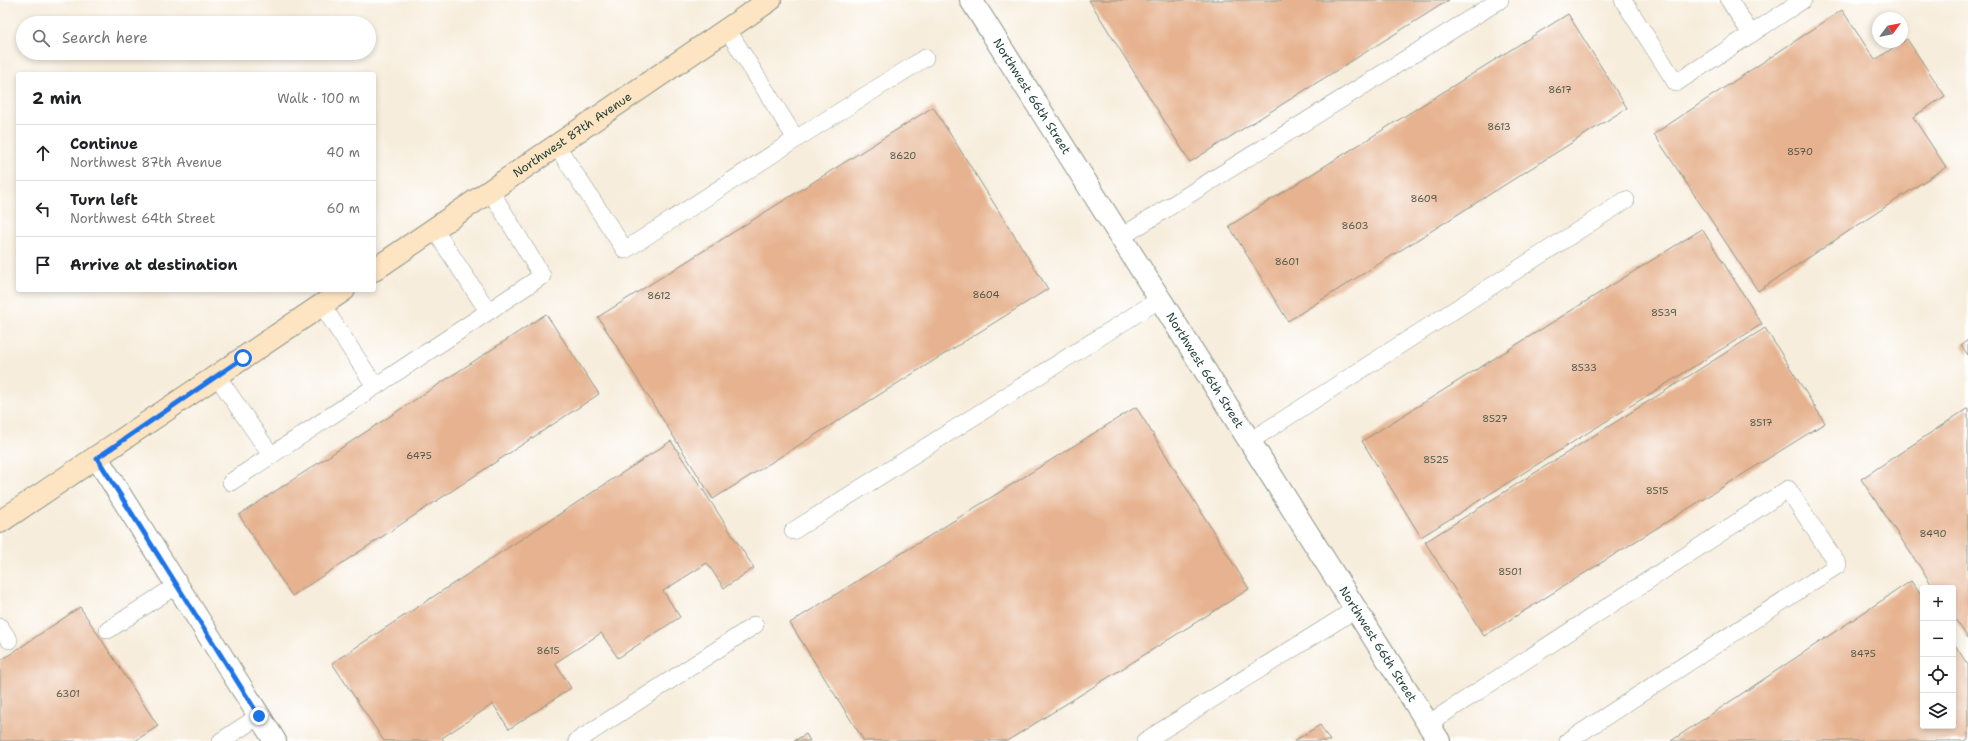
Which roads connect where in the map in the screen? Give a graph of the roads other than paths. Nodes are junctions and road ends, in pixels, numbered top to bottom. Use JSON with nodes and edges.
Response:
{"nodes":[{"id":1,"x":770,"y":0,"type":"edge"},
{"id":2,"x":971,"y":0,"type":"edge"},
{"id":3,"x":1500,"y":0,"type":"edge"},
{"id":4,"x":1623,"y":0,"type":"edge"},
{"id":5,"x":1729,"y":0,"type":"edge"},
{"id":6,"x":1804,"y":0,"type":"edge"},
{"id":7,"x":727,"y":29,"type":"junction"},
{"id":8,"x":1751,"y":34,"type":"junction"},
{"id":9,"x":925,"y":58,"type":"dead end"},
{"id":10,"x":796,"y":139,"type":"junction"},
{"id":11,"x":556,"y":145,"type":"junction"},
{"id":12,"x":490,"y":190,"type":"junction"},
{"id":13,"x":1626,"y":200,"type":"dead end"},
{"id":14,"x":434,"y":229,"type":"junction"},
{"id":15,"x":1121,"y":237,"type":"junction"},
{"id":16,"x":376,"y":269,"type":"edge"},
{"id":17,"x":341,"y":292,"type":"edge"},
{"id":18,"x":1160,"y":299,"type":"junction"},
{"id":19,"x":322,"y":305,"type":"junction"},
{"id":20,"x":488,"y":311,"type":"junction"},
{"id":21,"x":217,"y":376,"type":"junction"},
{"id":22,"x":375,"y":386,"type":"junction"},
{"id":23,"x":1250,"y":441,"type":"junction"},
{"id":24,"x":271,"y":455,"type":"junction"},
{"id":25,"x":97,"y":458,"type":"junction"},
{"id":26,"x":231,"y":482,"type":"dead end"},
{"id":27,"x":0,"y":522,"type":"edge"},
{"id":28,"x":793,"y":531,"type":"dead end"},
{"id":29,"x":176,"y":585,"type":"junction"},
{"id":30,"x":1356,"y":609,"type":"junction"},
{"id":31,"x":755,"y":625,"type":"dead end"},
{"id":32,"x":108,"y":630,"type":"dead end"},
{"id":33,"x":259,"y":716,"type":"junction"},
{"id":34,"x":1433,"y":732,"type":"edge"},
{"id":35,"x":221,"y":741,"type":"edge"},
{"id":36,"x":275,"y":741,"type":"edge"},
{"id":37,"x":577,"y":741,"type":"edge"},
{"id":38,"x":1145,"y":741,"type":"edge"},
{"id":39,"x":1568,"y":741,"type":"edge"}],
"edges":[{"from":1,"to":7,"type":"main road","name":"Northwest 87th Avenue"},
{"from":2,"to":15,"type":"street","name":"Northwest 66th Street"},
{"from":3,"to":15,"type":"lane"},
{"from":4,"to":8,"type":"lane"},
{"from":5,"to":8,"type":"lane"},
{"from":6,"to":8,"type":"lane"},
{"from":7,"to":10,"type":"lane"},
{"from":7,"to":11,"type":"main road","name":"Northwest 87th Avenue"},
{"from":9,"to":10,"type":"lane"},
{"from":10,"to":11,"type":"lane"},
{"from":11,"to":12,"type":"main road","name":"Northwest 87th Avenue"},
{"from":12,"to":14,"type":"main road","name":"Northwest 87th Avenue"},
{"from":12,"to":20,"type":"lane"},
{"from":13,"to":23,"type":"lane"},
{"from":14,"to":16,"type":"main road","name":"Northwest 87th Avenue"},
{"from":14,"to":20,"type":"lane"},
{"from":15,"to":18,"type":"street","name":"Northwest 66th Street"},
{"from":17,"to":19,"type":"main road"},
{"from":18,"to":23,"type":"street","name":"Northwest 66th Street"},
{"from":18,"to":28,"type":"lane"},
{"from":19,"to":21,"type":"main road"},
{"from":19,"to":22,"type":"lane"},
{"from":20,"to":22,"type":"lane"},
{"from":21,"to":24,"type":"lane"},
{"from":21,"to":25,"type":"main road"},
{"from":22,"to":24,"type":"lane"},
{"from":23,"to":30,"type":"street","name":"Northwest 66th Street"},
{"from":24,"to":26,"type":"lane"},
{"from":25,"to":27,"type":"main road"},
{"from":25,"to":29,"type":"street"},
{"from":29,"to":32,"type":"lane"},
{"from":29,"to":33,"type":"street"},
{"from":30,"to":34,"type":"street","name":"Northwest 66th Street"},
{"from":30,"to":38,"type":"lane"},
{"from":31,"to":37,"type":"lane"},
{"from":33,"to":35,"type":"lane"},
{"from":33,"to":36,"type":"street"},
{"from":34,"to":39,"type":"lane"}]}
